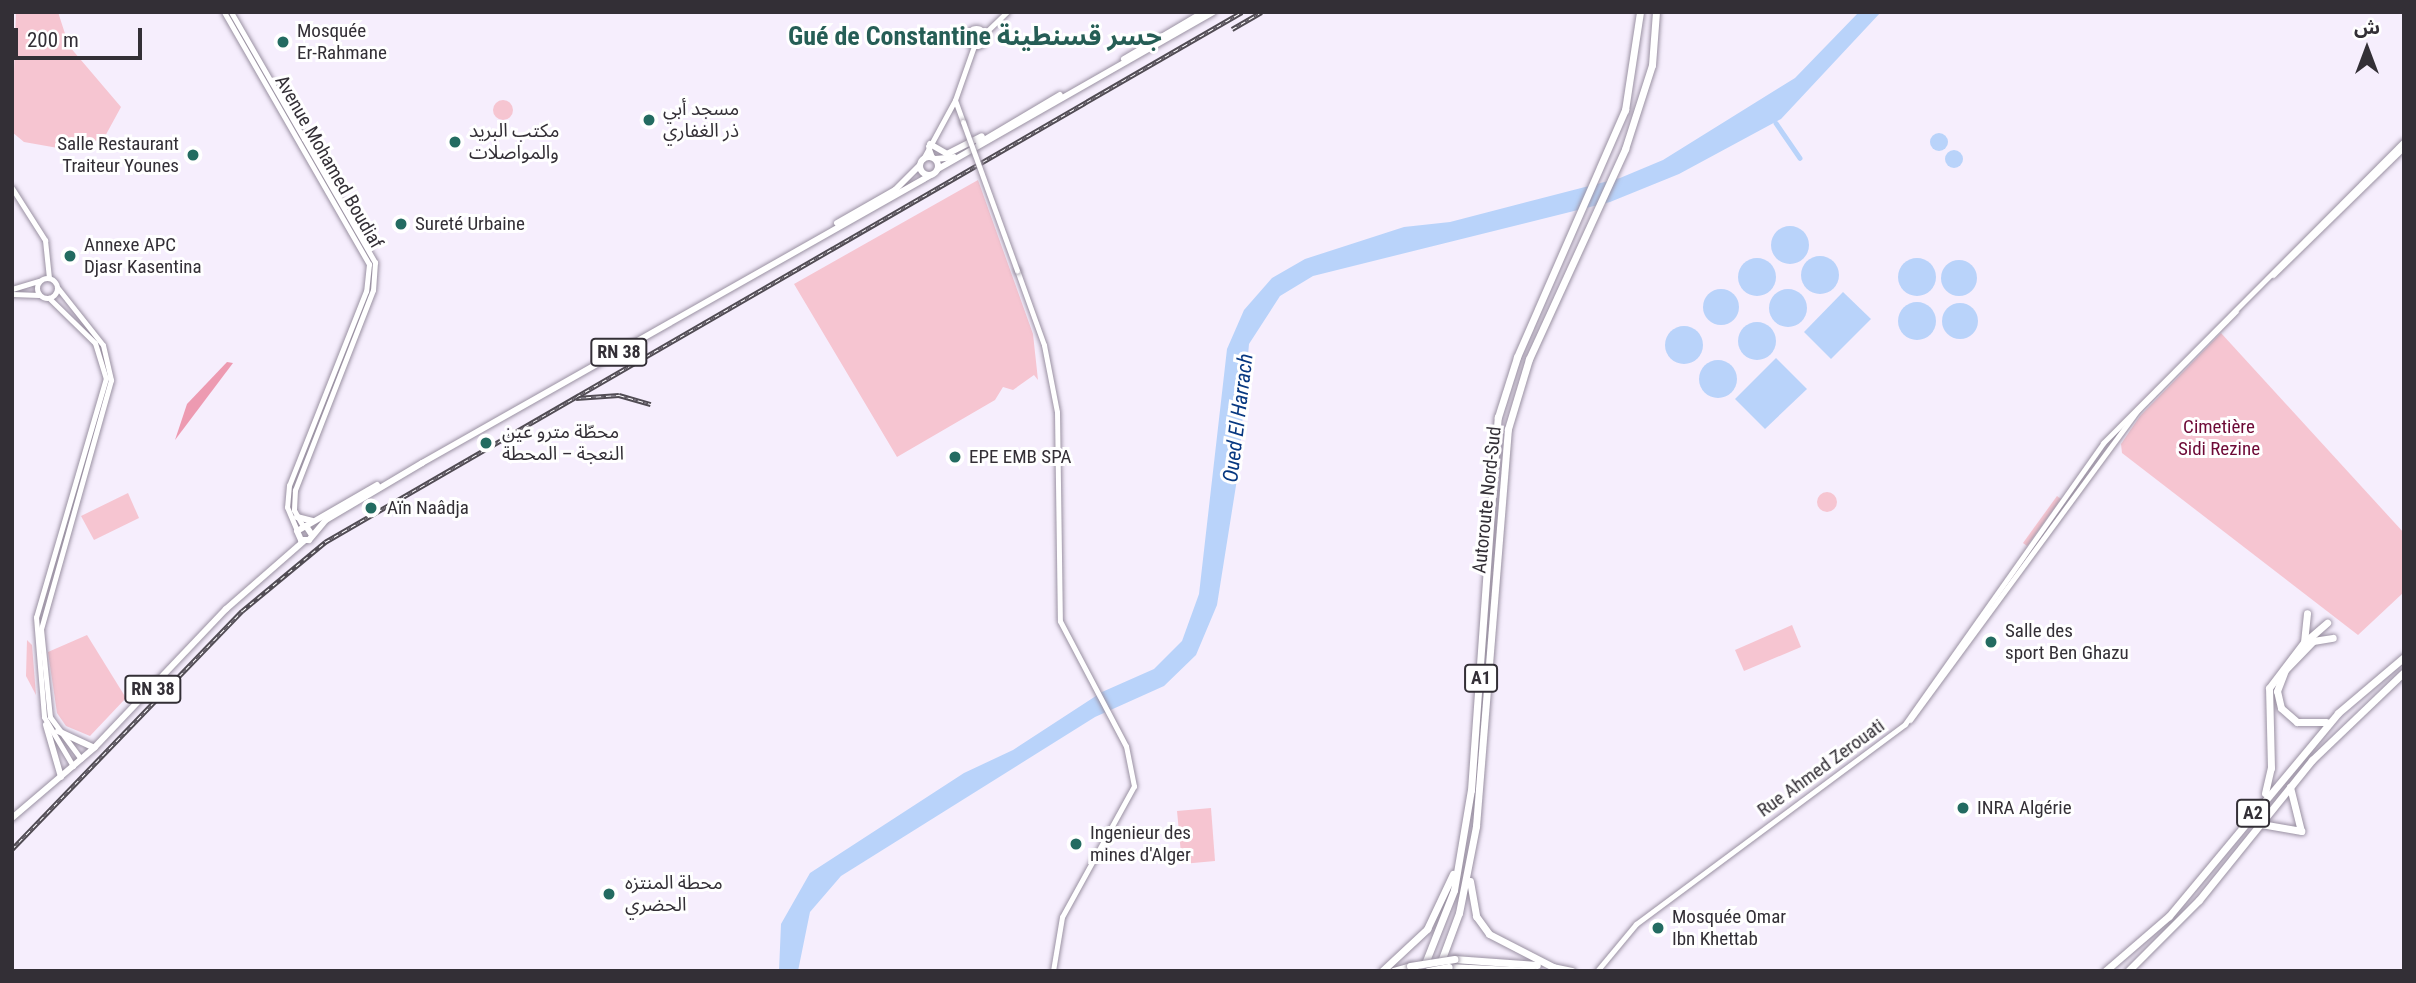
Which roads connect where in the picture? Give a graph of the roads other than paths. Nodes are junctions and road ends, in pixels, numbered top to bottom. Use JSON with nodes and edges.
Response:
{"nodes":[{"id":1,"x":224,"y":12,"type":"edge"},
{"id":2,"x":231,"y":12,"type":"edge"},
{"id":3,"x":1007,"y":12,"type":"edge"},
{"id":4,"x":1204,"y":12,"type":"edge"},
{"id":5,"x":1213,"y":12,"type":"edge"},
{"id":6,"x":1640,"y":12,"type":"edge"},
{"id":7,"x":1656,"y":12,"type":"edge"},
{"id":8,"x":984,"y":34,"type":"junction"},
{"id":9,"x":974,"y":46,"type":"junction"},
{"id":10,"x":955,"y":100,"type":"junction"},
{"id":11,"x":1031,"y":113,"type":"junction"},
{"id":12,"x":2404,"y":141,"type":"edge"},
{"id":13,"x":929,"y":145,"type":"junction"},
{"id":14,"x":2404,"y":147,"type":"edge"},
{"id":15,"x":934,"y":158,"type":"junction"},
{"id":16,"x":921,"y":162,"type":"junction"},
{"id":17,"x":938,"y":169,"type":"junction"},
{"id":18,"x":931,"y":175,"type":"junction"},
{"id":19,"x":12,"y":188,"type":"edge"},
{"id":20,"x":830,"y":230,"type":"junction"},
{"id":21,"x":49,"y":278,"type":"junction"},
{"id":22,"x":39,"y":281,"type":"junction"},
{"id":23,"x":57,"y":287,"type":"junction"},
{"id":24,"x":12,"y":289,"type":"edge"},
{"id":25,"x":12,"y":294,"type":"edge"},
{"id":26,"x":40,"y":295,"type":"junction"},
{"id":27,"x":49,"y":298,"type":"junction"},
{"id":28,"x":2106,"y":442,"type":"junction"},
{"id":29,"x":2114,"y":446,"type":"junction"},
{"id":30,"x":2102,"y":452,"type":"junction"},
{"id":31,"x":2109,"y":455,"type":"junction"},
{"id":32,"x":73,"y":504,"type":"junction"},
{"id":33,"x":297,"y":517,"type":"junction"},
{"id":34,"x":315,"y":521,"type":"junction"},
{"id":35,"x":301,"y":529,"type":"junction"},
{"id":36,"x":312,"y":535,"type":"junction"},
{"id":37,"x":303,"y":541,"type":"junction"},
{"id":38,"x":286,"y":552,"type":"junction"},
{"id":39,"x":2307,"y":613,"type":"dead end"},
{"id":40,"x":2333,"y":638,"type":"dead end"},
{"id":41,"x":2309,"y":642,"type":"junction"},
{"id":42,"x":2404,"y":657,"type":"edge"},
{"id":43,"x":2404,"y":672,"type":"edge"},
{"id":44,"x":2338,"y":713,"type":"junction"},
{"id":45,"x":1905,"y":724,"type":"junction"},
{"id":46,"x":46,"y":725,"type":"junction"},
{"id":47,"x":58,"y":732,"type":"junction"},
{"id":48,"x":95,"y":747,"type":"junction"},
{"id":49,"x":81,"y":759,"type":"junction"},
{"id":50,"x":73,"y":766,"type":"junction"},
{"id":51,"x":61,"y":778,"type":"junction"},
{"id":52,"x":2290,"y":787,"type":"junction"},
{"id":53,"x":2254,"y":812,"type":"junction"},
{"id":54,"x":12,"y":818,"type":"edge"},
{"id":55,"x":2260,"y":824,"type":"junction"},
{"id":56,"x":1461,"y":854,"type":"junction"},
{"id":57,"x":1470,"y":861,"type":"junction"},
{"id":58,"x":1555,"y":968,"type":"junction"},
{"id":59,"x":1053,"y":971,"type":"edge"},
{"id":60,"x":1382,"y":971,"type":"edge"},
{"id":61,"x":1393,"y":971,"type":"edge"},
{"id":62,"x":1422,"y":971,"type":"edge"},
{"id":63,"x":1428,"y":971,"type":"edge"},
{"id":64,"x":1437,"y":971,"type":"edge"},
{"id":65,"x":1533,"y":971,"type":"edge"},
{"id":66,"x":1572,"y":971,"type":"edge"},
{"id":67,"x":1597,"y":971,"type":"edge"},
{"id":68,"x":2105,"y":971,"type":"edge"},
{"id":69,"x":2128,"y":971,"type":"edge"}],
"edges":[{"from":1,"to":35,"type":"main road","name":"Avenue Mohamed Boudiaf"},
{"from":2,"to":33,"type":"main road","name":"Avenue Mohamed Boudiaf"},
{"from":3,"to":8,"type":"main road"},
{"from":4,"to":11,"type":"main road"},
{"from":5,"to":17,"type":"main road","number":"RN 38"},
{"from":6,"to":56,"type":"highway","name":"Autoroute Nord-Sud","number":"A1"},
{"from":7,"to":57,"type":"highway","name":"Autoroute Nord-Sud","number":"A1"},
{"from":8,"to":9,"type":"main road"},
{"from":8,"to":9,"type":"main road"},
{"from":9,"to":10,"type":"main road"},
{"from":10,"to":13,"type":"main road"},
{"from":10,"to":59,"type":"main road","bridge":true},
{"from":11,"to":13,"type":"main road"},
{"from":11,"to":15,"type":"main road"},
{"from":12,"to":28,"type":"main road","name":"Rue Ahmed Zerouati"},
{"from":13,"to":15,"type":"main road"},
{"from":13,"to":16,"type":"main road"},
{"from":14,"to":29,"type":"main road"},
{"from":15,"to":16,"type":"main road"},
{"from":15,"to":17,"type":"main road"},
{"from":16,"to":18,"type":"main road"},
{"from":16,"to":20,"type":"main road","number":"RN 38"},
{"from":17,"to":18,"type":"main road","number":"RN 38"},
{"from":18,"to":20,"type":"main road","number":"RN 38"},
{"from":19,"to":21,"type":"main road"},
{"from":20,"to":34,"type":"main road","number":"RN 38"},
{"from":20,"to":36,"type":"main road","number":"RN 38"},
{"from":21,"to":22,"type":"main road"},
{"from":21,"to":23,"type":"main road"},
{"from":22,"to":24,"type":"main road"},
{"from":22,"to":26,"type":"main road"},
{"from":23,"to":27,"type":"main road"},
{"from":23,"to":32,"type":"main road"},
{"from":25,"to":26,"type":"main road"},
{"from":26,"to":27,"type":"main road"},
{"from":27,"to":32,"type":"main road"},
{"from":28,"to":29,"type":"main road"},
{"from":28,"to":30,"type":"main road","name":"Rue Ahmed Zerouati"},
{"from":29,"to":31,"type":"main road"},
{"from":30,"to":31,"type":"main road"},
{"from":30,"to":45,"type":"main road","name":"Rue Ahmed Zerouati"},
{"from":31,"to":45,"type":"main road"},
{"from":32,"to":46,"type":"main road"},
{"from":32,"to":47,"type":"main road"},
{"from":33,"to":34,"type":"main road"},
{"from":33,"to":35,"type":"main road"},
{"from":34,"to":35,"type":"main road","number":"RN 38"},
{"from":35,"to":36,"type":"main road"},
{"from":35,"to":37,"type":"main road"},
{"from":35,"to":38,"type":"main road","number":"RN 38"},
{"from":36,"to":37,"type":"main road","number":"RN 38"},
{"from":37,"to":38,"type":"main road","number":"RN 38"},
{"from":38,"to":48,"type":"main road","number":"RN 38"},
{"from":39,"to":41,"type":"highway"},
{"from":40,"to":41,"type":"highway"},
{"from":41,"to":44,"type":"highway"},
{"from":41,"to":53,"type":"highway"},
{"from":42,"to":44,"type":"highway","number":"A2"},
{"from":43,"to":52,"type":"highway","number":"A2"},
{"from":44,"to":53,"type":"highway","number":"A2"},
{"from":45,"to":67,"type":"main road","name":"Rue Ahmed Zerouati"},
{"from":46,"to":50,"type":"main road"},
{"from":46,"to":51,"type":"main road"},
{"from":47,"to":48,"type":"main road"},
{"from":47,"to":49,"type":"main road"},
{"from":48,"to":49,"type":"main road","number":"RN 38"},
{"from":49,"to":50,"type":"main road","number":"RN 38"},
{"from":50,"to":51,"type":"main road","number":"RN 38"},
{"from":51,"to":54,"type":"main road","number":"RN 38"},
{"from":52,"to":55,"type":"highway","number":"A2"},
{"from":52,"to":55,"type":"highway"},
{"from":53,"to":68,"type":"highway","number":"A2"},
{"from":55,"to":69,"type":"highway","number":"A2"},
{"from":56,"to":60,"type":"highway"},
{"from":56,"to":62,"type":"highway","name":"Autoroute Nord-Sud","number":"A1"},
{"from":57,"to":58,"type":"highway"},
{"from":57,"to":64,"type":"highway","name":"Autoroute Nord-Sud","number":"A1"},
{"from":58,"to":61,"type":"highway","bridge":true},
{"from":58,"to":66,"type":"highway"},
{"from":63,"to":65,"type":"highway","bridge":true}]}
